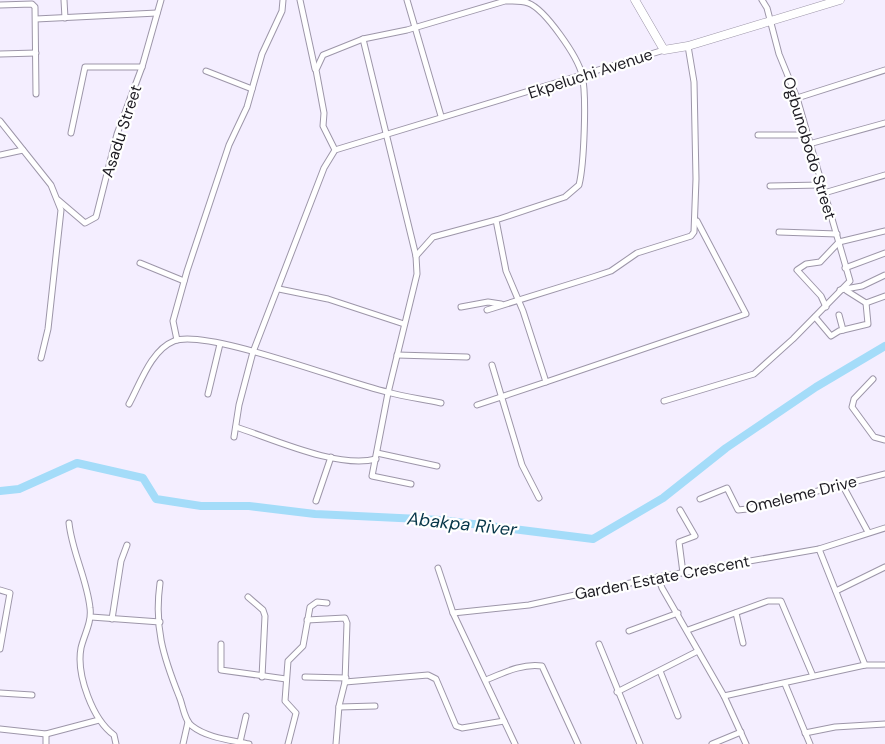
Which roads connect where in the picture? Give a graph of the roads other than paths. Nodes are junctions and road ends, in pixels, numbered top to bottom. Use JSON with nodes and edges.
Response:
{"nodes":[{"id":1,"x":64,"y":0,"type":"edge"},
{"id":2,"x":161,"y":0,"type":"edge"},
{"id":3,"x":283,"y":0,"type":"edge"},
{"id":4,"x":300,"y":0,"type":"edge"},
{"id":5,"x":407,"y":0,"type":"edge"},
{"id":6,"x":635,"y":0,"type":"edge"},
{"id":7,"x":762,"y":0,"type":"edge"},
{"id":8,"x":840,"y":0,"type":"edge"},
{"id":9,"x":0,"y":5,"type":"edge"},
{"id":10,"x":157,"y":13,"type":"junction"},
{"id":11,"x":65,"y":18,"type":"junction"},
{"id":12,"x":36,"y":19,"type":"junction"},
{"id":13,"x":770,"y":21,"type":"junction"},
{"id":14,"x":415,"y":27,"type":"junction"},
{"id":15,"x":363,"y":39,"type":"junction"},
{"id":16,"x":688,"y":46,"type":"junction"},
{"id":17,"x":664,"y":50,"type":"junction"},
{"id":18,"x":36,"y":53,"type":"junction"},
{"id":19,"x":0,"y":54,"type":"edge"},
{"id":20,"x":142,"y":67,"type":"junction"},
{"id":21,"x":316,"y":70,"type":"junction"},
{"id":22,"x":885,"y":70,"type":"edge"},
{"id":23,"x":206,"y":72,"type":"dead end"},
{"id":24,"x":582,"y":75,"type":"junction"},
{"id":25,"x":252,"y":89,"type":"junction"},
{"id":26,"x":36,"y":94,"type":"dead end"},
{"id":27,"x":797,"y":98,"type":"junction"},
{"id":28,"x":441,"y":116,"type":"junction"},
{"id":29,"x":0,"y":121,"type":"edge"},
{"id":30,"x":885,"y":123,"type":"edge"},
{"id":31,"x":71,"y":133,"type":"dead end"},
{"id":32,"x":387,"y":135,"type":"junction"},
{"id":33,"x":758,"y":135,"type":"dead end"},
{"id":34,"x":807,"y":135,"type":"junction"},
{"id":35,"x":809,"y":144,"type":"junction"},
{"id":36,"x":338,"y":149,"type":"junction"},
{"id":37,"x":23,"y":150,"type":"junction"},
{"id":38,"x":0,"y":155,"type":"edge"},
{"id":39,"x":885,"y":175,"type":"edge"},
{"id":40,"x":821,"y":185,"type":"junction"},
{"id":41,"x":770,"y":186,"type":"dead end"},
{"id":42,"x":824,"y":193,"type":"junction"},
{"id":43,"x":58,"y":200,"type":"junction"},
{"id":44,"x":496,"y":220,"type":"junction"},
{"id":45,"x":696,"y":220,"type":"junction"},
{"id":46,"x":885,"y":231,"type":"edge"},
{"id":47,"x":779,"y":232,"type":"dead end"},
{"id":48,"x":837,"y":234,"type":"junction"},
{"id":49,"x":839,"y":242,"type":"junction"},
{"id":50,"x":885,"y":253,"type":"edge"},
{"id":51,"x":416,"y":256,"type":"junction"},
{"id":52,"x":140,"y":263,"type":"dead end"},
{"id":53,"x":844,"y":268,"type":"junction"},
{"id":54,"x":885,"y":275,"type":"edge"},
{"id":55,"x":184,"y":281,"type":"junction"},
{"id":56,"x":279,"y":289,"type":"junction"},
{"id":57,"x":843,"y":290,"type":"junction"},
{"id":58,"x":885,"y":296,"type":"edge"},
{"id":59,"x":518,"y":299,"type":"junction"},
{"id":60,"x":866,"y":303,"type":"junction"},
{"id":61,"x":502,"y":305,"type":"junction"},
{"id":62,"x":461,"y":307,"type":"dead end"},
{"id":63,"x":826,"y":307,"type":"junction"},
{"id":64,"x":487,"y":310,"type":"dead end"},
{"id":65,"x":840,"y":315,"type":"dead end"},
{"id":66,"x":815,"y":317,"type":"junction"},
{"id":67,"x":404,"y":324,"type":"junction"},
{"id":68,"x":843,"y":330,"type":"junction"},
{"id":69,"x":177,"y":340,"type":"junction"},
{"id":70,"x":220,"y":344,"type":"junction"},
{"id":71,"x":253,"y":352,"type":"junction"},
{"id":72,"x":397,"y":355,"type":"junction"},
{"id":73,"x":467,"y":357,"type":"dead end"},
{"id":74,"x":41,"y":358,"type":"dead end"},
{"id":75,"x":492,"y":365,"type":"dead end"},
{"id":76,"x":873,"y":379,"type":"dead end"},
{"id":77,"x":546,"y":382,"type":"junction"},
{"id":78,"x":388,"y":393,"type":"junction"},
{"id":79,"x":208,"y":394,"type":"dead end"},
{"id":80,"x":501,"y":396,"type":"junction"},
{"id":81,"x":664,"y":401,"type":"dead end"},
{"id":82,"x":441,"y":403,"type":"dead end"},
{"id":83,"x":129,"y":404,"type":"dead end"},
{"id":84,"x":477,"y":405,"type":"dead end"},
{"id":85,"x":236,"y":427,"type":"junction"},
{"id":86,"x":234,"y":437,"type":"dead end"},
{"id":87,"x":885,"y":440,"type":"edge"},
{"id":88,"x":376,"y":456,"type":"junction"},
{"id":89,"x":331,"y":457,"type":"junction"},
{"id":90,"x":437,"y":466,"type":"dead end"},
{"id":91,"x":885,"y":474,"type":"edge"},
{"id":92,"x":411,"y":483,"type":"dead end"},
{"id":93,"x":843,"y":486,"type":"junction"},
{"id":94,"x":539,"y":498,"type":"dead end"},
{"id":95,"x":700,"y":499,"type":"dead end"},
{"id":96,"x":316,"y":501,"type":"dead end"},
{"id":97,"x":680,"y":510,"type":"dead end"},
{"id":98,"x":69,"y":523,"type":"dead end"},
{"id":99,"x":885,"y":528,"type":"edge"},
{"id":100,"x":868,"y":532,"type":"junction"},
{"id":101,"x":128,"y":545,"type":"dead end"},
{"id":102,"x":819,"y":549,"type":"junction"},
{"id":103,"x":438,"y":568,"type":"dead end"},
{"id":104,"x":884,"y":570,"type":"edge"},
{"id":105,"x":683,"y":573,"type":"junction"},
{"id":106,"x":658,"y":577,"type":"junction"},
{"id":107,"x":160,"y":583,"type":"dead end"},
{"id":108,"x":0,"y":590,"type":"edge"},
{"id":109,"x":836,"y":591,"type":"junction"},
{"id":110,"x":248,"y":597,"type":"dead end"},
{"id":111,"x":327,"y":603,"type":"dead end"},
{"id":112,"x":453,"y":613,"type":"junction"},
{"id":113,"x":678,"y":613,"type":"junction"},
{"id":114,"x":736,"y":613,"type":"junction"},
{"id":115,"x":91,"y":617,"type":"junction"},
{"id":116,"x":112,"y":619,"type":"junction"},
{"id":117,"x":307,"y":620,"type":"junction"},
{"id":118,"x":160,"y":622,"type":"junction"},
{"id":119,"x":688,"y":630,"type":"junction"},
{"id":120,"x":629,"y":631,"type":"dead end"},
{"id":121,"x":743,"y":643,"type":"dead end"},
{"id":122,"x":221,"y":644,"type":"dead end"},
{"id":123,"x":599,"y":644,"type":"dead end"},
{"id":124,"x":0,"y":649,"type":"edge"},
{"id":125,"x":698,"y":651,"type":"junction"},
{"id":126,"x":865,"y":665,"type":"junction"},
{"id":127,"x":885,"y":665,"type":"edge"},
{"id":128,"x":660,"y":671,"type":"junction"},
{"id":129,"x":813,"y":676,"type":"junction"},
{"id":130,"x":262,"y":677,"type":"junction"},
{"id":131,"x":305,"y":677,"type":"dead end"},
{"id":132,"x":286,"y":679,"type":"junction"},
{"id":133,"x":346,"y":680,"type":"junction"},
{"id":134,"x":486,"y":680,"type":"junction"},
{"id":135,"x":785,"y":684,"type":"junction"},
{"id":136,"x":617,"y":692,"type":"junction"},
{"id":137,"x":0,"y":693,"type":"edge"},
{"id":138,"x":32,"y":695,"type":"dead end"},
{"id":139,"x":724,"y":696,"type":"junction"},
{"id":140,"x":375,"y":706,"type":"dead end"},
{"id":141,"x":339,"y":707,"type":"junction"},
{"id":142,"x":246,"y":716,"type":"dead end"},
{"id":143,"x":678,"y":716,"type":"dead end"},
{"id":144,"x":99,"y":720,"type":"junction"},
{"id":145,"x":188,"y":722,"type":"junction"},
{"id":146,"x":504,"y":722,"type":"junction"},
{"id":147,"x":885,"y":724,"type":"edge"},
{"id":148,"x":0,"y":729,"type":"edge"},
{"id":149,"x":741,"y":732,"type":"junction"},
{"id":150,"x":805,"y":733,"type":"junction"},
{"id":151,"x":46,"y":734,"type":"junction"},
{"id":152,"x":235,"y":743,"type":"edge"},
{"id":153,"x":46,"y":744,"type":"edge"},
{"id":154,"x":116,"y":744,"type":"edge"},
{"id":155,"x":183,"y":744,"type":"edge"},
{"id":156,"x":249,"y":744,"type":"edge"},
{"id":157,"x":288,"y":744,"type":"edge"},
{"id":158,"x":336,"y":744,"type":"edge"},
{"id":159,"x":515,"y":744,"type":"edge"},
{"id":160,"x":578,"y":744,"type":"edge"},
{"id":161,"x":640,"y":744,"type":"edge"},
{"id":162,"x":712,"y":744,"type":"edge"},
{"id":163,"x":746,"y":744,"type":"edge"},
{"id":164,"x":810,"y":744,"type":"edge"}],
"edges":[{"from":1,"to":11,"type":"street"},
{"from":2,"to":10,"type":"street","name":"Asadu Street"},
{"from":3,"to":25,"type":"street"},
{"from":4,"to":21,"type":"street"},
{"from":5,"to":14,"type":"street"},
{"from":6,"to":17,"type":"street"},
{"from":7,"to":13,"type":"street","name":"Ogbunobodo Street"},
{"from":8,"to":13,"type":"street","name":"Ekpeluchi Avenue"},
{"from":9,"to":12,"type":"street"},
{"from":10,"to":11,"type":"street"},
{"from":10,"to":20,"type":"street","name":"Asadu Street"},
{"from":11,"to":12,"type":"street"},
{"from":12,"to":18,"type":"street"},
{"from":13,"to":16,"type":"street","name":"Ekpeluchi Avenue"},
{"from":13,"to":27,"type":"street","name":"Ogbunobodo Street"},
{"from":14,"to":15,"type":"street"},
{"from":14,"to":24,"type":"street"},
{"from":14,"to":28,"type":"street"},
{"from":15,"to":21,"type":"street"},
{"from":15,"to":32,"type":"street"},
{"from":16,"to":17,"type":"street","name":"Ekpeluchi Avenue"},
{"from":16,"to":45,"type":"street"},
{"from":17,"to":24,"type":"street","name":"Ekpeluchi Avenue"},
{"from":18,"to":19,"type":"street"},
{"from":18,"to":26,"type":"street"},
{"from":20,"to":31,"type":"street"},
{"from":20,"to":43,"type":"street","name":"Asadu Street"},
{"from":21,"to":36,"type":"street"},
{"from":22,"to":27,"type":"street"},
{"from":23,"to":25,"type":"street"},
{"from":24,"to":28,"type":"street","name":"Ekpeluchi Avenue"},
{"from":24,"to":44,"type":"street"},
{"from":25,"to":55,"type":"street"},
{"from":27,"to":34,"type":"street","name":"Ogbunobodo Street"},
{"from":28,"to":32,"type":"street","name":"Ekpeluchi Avenue"},
{"from":29,"to":37,"type":"street"},
{"from":30,"to":35,"type":"street"},
{"from":32,"to":36,"type":"street","name":"Ekpeluchi Avenue"},
{"from":32,"to":51,"type":"street"},
{"from":33,"to":34,"type":"street"},
{"from":34,"to":35,"type":"street","name":"Ogbunobodo Street"},
{"from":35,"to":40,"type":"street","name":"Ogbunobodo Street"},
{"from":36,"to":56,"type":"street"},
{"from":37,"to":38,"type":"street"},
{"from":37,"to":43,"type":"street"},
{"from":39,"to":42,"type":"street"},
{"from":40,"to":41,"type":"street"},
{"from":40,"to":42,"type":"street","name":"Ogbunobodo Street"},
{"from":42,"to":48,"type":"street","name":"Ogbunobodo Street"},
{"from":43,"to":74,"type":"street"},
{"from":44,"to":51,"type":"street"},
{"from":44,"to":59,"type":"street"},
{"from":45,"to":59,"type":"street"},
{"from":45,"to":77,"type":"street"},
{"from":46,"to":49,"type":"street"},
{"from":47,"to":48,"type":"street"},
{"from":48,"to":49,"type":"street","name":"Ogbunobodo Street"},
{"from":49,"to":53,"type":"street","name":"Ogbunobodo Street"},
{"from":49,"to":63,"type":"street"},
{"from":50,"to":53,"type":"street"},
{"from":51,"to":67,"type":"street"},
{"from":52,"to":55,"type":"street"},
{"from":53,"to":57,"type":"street"},
{"from":54,"to":57,"type":"street"},
{"from":55,"to":69,"type":"street"},
{"from":56,"to":67,"type":"street"},
{"from":56,"to":71,"type":"street"},
{"from":57,"to":60,"type":"street"},
{"from":57,"to":63,"type":"street"},
{"from":58,"to":60,"type":"street"},
{"from":59,"to":61,"type":"street"},
{"from":59,"to":77,"type":"street"},
{"from":60,"to":68,"type":"street"},
{"from":61,"to":62,"type":"street"},
{"from":61,"to":64,"type":"street"},
{"from":63,"to":66,"type":"street"},
{"from":65,"to":68,"type":"street"},
{"from":66,"to":68,"type":"street"},
{"from":66,"to":81,"type":"street"},
{"from":67,"to":72,"type":"street"},
{"from":69,"to":70,"type":"street"},
{"from":69,"to":83,"type":"street"},
{"from":70,"to":71,"type":"street"},
{"from":70,"to":79,"type":"street"},
{"from":71,"to":78,"type":"street"},
{"from":71,"to":85,"type":"street"},
{"from":72,"to":73,"type":"street"},
{"from":72,"to":78,"type":"street"},
{"from":75,"to":80,"type":"street"},
{"from":76,"to":87,"type":"street"},
{"from":77,"to":80,"type":"street"},
{"from":78,"to":82,"type":"street"},
{"from":78,"to":88,"type":"street"},
{"from":80,"to":84,"type":"street"},
{"from":80,"to":94,"type":"street"},
{"from":85,"to":86,"type":"street"},
{"from":85,"to":89,"type":"street"},
{"from":88,"to":89,"type":"street"},
{"from":88,"to":90,"type":"street"},
{"from":88,"to":92,"type":"street"},
{"from":89,"to":96,"type":"street"},
{"from":91,"to":93,"type":"street","name":"Omeleme Drive"},
{"from":93,"to":95,"type":"street","name":"Omeleme Drive"},
{"from":93,"to":100,"type":"street"},
{"from":97,"to":105,"type":"street"},
{"from":98,"to":115,"type":"street"},
{"from":99,"to":100,"type":"street","name":"Garden Estate Crescent"},
{"from":100,"to":102,"type":"street","name":"Garden Estate Crescent"},
{"from":101,"to":116,"type":"street"},
{"from":102,"to":105,"type":"street","name":"Garden Estate Crescent"},
{"from":102,"to":109,"type":"street"},
{"from":103,"to":112,"type":"street"},
{"from":104,"to":109,"type":"street"},
{"from":105,"to":106,"type":"street","name":"Garden Estate Crescent"},
{"from":106,"to":112,"type":"street","name":"Garden Estate Crescent"},
{"from":106,"to":113,"type":"street"},
{"from":107,"to":118,"type":"street"},
{"from":108,"to":124,"type":"street"},
{"from":109,"to":126,"type":"street"},
{"from":110,"to":130,"type":"street"},
{"from":111,"to":117,"type":"street"},
{"from":112,"to":134,"type":"street"},
{"from":113,"to":119,"type":"street"},
{"from":113,"to":120,"type":"street"},
{"from":114,"to":119,"type":"street"},
{"from":114,"to":121,"type":"street"},
{"from":114,"to":129,"type":"street"},
{"from":115,"to":116,"type":"street"},
{"from":115,"to":144,"type":"street"},
{"from":116,"to":118,"type":"street"},
{"from":117,"to":132,"type":"street"},
{"from":117,"to":133,"type":"street"},
{"from":118,"to":145,"type":"street"},
{"from":119,"to":125,"type":"street"},
{"from":122,"to":130,"type":"street"},
{"from":123,"to":136,"type":"street"},
{"from":125,"to":128,"type":"street"},
{"from":125,"to":139,"type":"street"},
{"from":126,"to":127,"type":"street"},
{"from":126,"to":129,"type":"street"},
{"from":128,"to":136,"type":"street"},
{"from":128,"to":143,"type":"street"},
{"from":129,"to":135,"type":"street"},
{"from":130,"to":132,"type":"street"},
{"from":131,"to":133,"type":"street"},
{"from":132,"to":157,"type":"street"},
{"from":133,"to":141,"type":"street"},
{"from":133,"to":146,"type":"street"},
{"from":134,"to":146,"type":"street"},
{"from":134,"to":160,"type":"street"},
{"from":135,"to":139,"type":"street"},
{"from":135,"to":150,"type":"street"},
{"from":136,"to":161,"type":"street"},
{"from":137,"to":138,"type":"street"},
{"from":139,"to":149,"type":"street"},
{"from":140,"to":141,"type":"street"},
{"from":141,"to":158,"type":"street"},
{"from":142,"to":152,"type":"street"},
{"from":144,"to":151,"type":"street"},
{"from":144,"to":154,"type":"street"},
{"from":145,"to":152,"type":"street"},
{"from":145,"to":155,"type":"street"},
{"from":146,"to":159,"type":"street"},
{"from":147,"to":150,"type":"street"},
{"from":148,"to":151,"type":"street"},
{"from":149,"to":162,"type":"street"},
{"from":149,"to":163,"type":"street"},
{"from":150,"to":164,"type":"street"},
{"from":151,"to":153,"type":"street"},
{"from":152,"to":156,"type":"street"}]}
